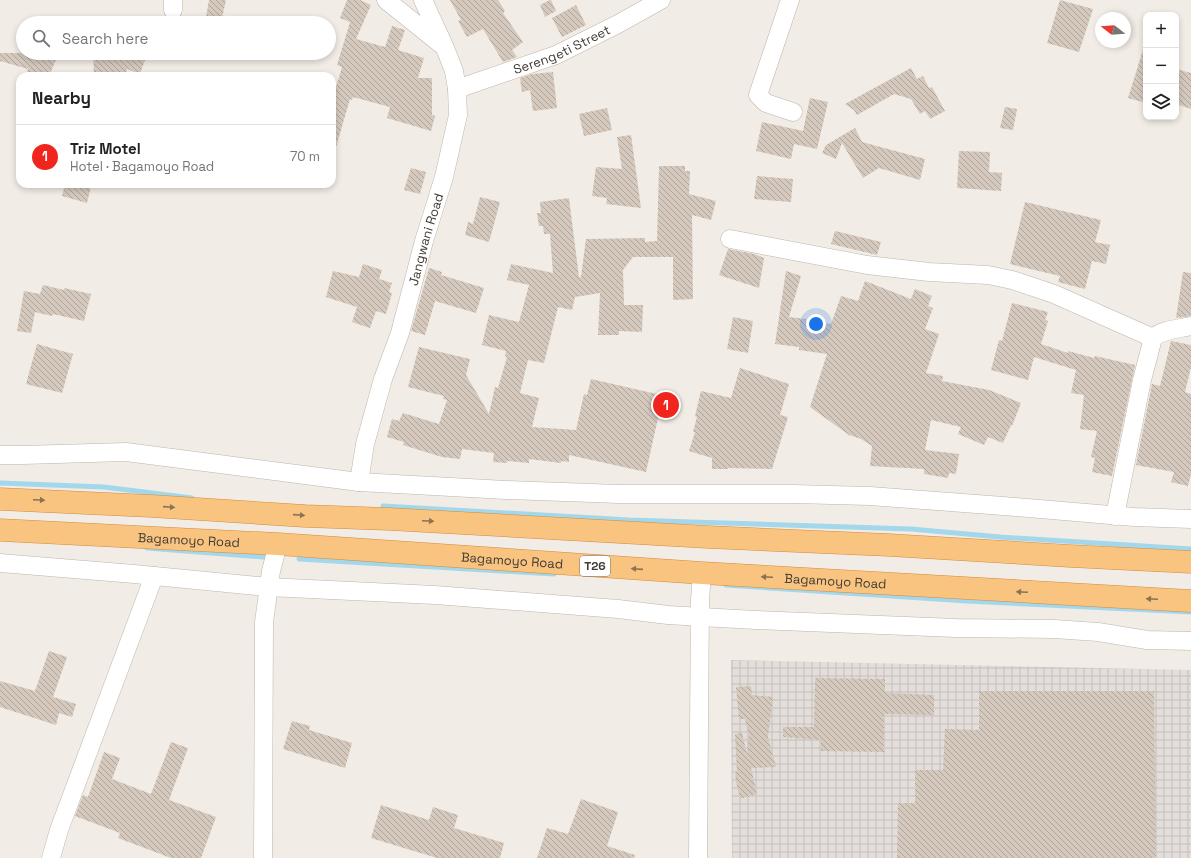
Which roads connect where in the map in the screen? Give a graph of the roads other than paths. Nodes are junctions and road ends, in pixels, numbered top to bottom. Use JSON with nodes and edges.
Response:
{"nodes":[{"id":1,"x":386,"y":0,"type":"edge"},
{"id":2,"x":422,"y":0,"type":"edge"},
{"id":3,"x":661,"y":0,"type":"edge"},
{"id":4,"x":790,"y":0,"type":"edge"},
{"id":5,"x":445,"y":48,"type":"junction"},
{"id":6,"x":457,"y":89,"type":"junction"},
{"id":7,"x":793,"y":112,"type":"dead end"},
{"id":8,"x":730,"y":239,"type":"dead end"},
{"id":9,"x":1191,"y":326,"type":"edge"},
{"id":10,"x":1153,"y":338,"type":"junction"},
{"id":11,"x":0,"y":455,"type":"edge"},
{"id":12,"x":359,"y":482,"type":"junction"},
{"id":13,"x":0,"y":499,"type":"edge"},
{"id":14,"x":1115,"y":516,"type":"junction"},
{"id":15,"x":1191,"y":519,"type":"edge"},
{"id":16,"x":0,"y":530,"type":"edge"},
{"id":17,"x":278,"y":544,"type":"junction"},
{"id":18,"x":1191,"y":562,"type":"edge"},
{"id":19,"x":0,"y":563,"type":"edge"},
{"id":20,"x":702,"y":573,"type":"junction"},
{"id":21,"x":154,"y":576,"type":"junction"},
{"id":22,"x":268,"y":587,"type":"junction"},
{"id":23,"x":1191,"y":602,"type":"edge"},
{"id":24,"x":700,"y":617,"type":"junction"},
{"id":25,"x":1191,"y":641,"type":"edge"},
{"id":26,"x":51,"y":858,"type":"edge"},
{"id":27,"x":263,"y":858,"type":"edge"},
{"id":28,"x":698,"y":858,"type":"edge"}],
"edges":[{"from":1,"to":5,"type":"street"},
{"from":2,"to":5,"type":"street","name":"Jangwani Road"},
{"from":3,"to":6,"type":"street","name":"Serengeti Street"},
{"from":4,"to":7,"type":"street"},
{"from":5,"to":6,"type":"street","name":"Jangwani Road"},
{"from":6,"to":12,"type":"street","name":"Jangwani Road"},
{"from":8,"to":10,"type":"street"},
{"from":9,"to":10,"type":"street"},
{"from":10,"to":14,"type":"street"},
{"from":11,"to":12,"type":"street"},
{"from":12,"to":14,"type":"street"},
{"from":13,"to":18,"type":"highway","one_way":true},
{"from":14,"to":15,"type":"street"},
{"from":16,"to":17,"type":"highway","name":"Bagamoyo Road","number":"T26"},
{"from":20,"to":17,"type":"highway","name":"Bagamoyo Road","number":"T26","one_way":true},
{"from":17,"to":22,"type":"street"},
{"from":19,"to":21,"type":"street"},
{"from":23,"to":20,"type":"highway","name":"Bagamoyo Road","number":"T26","one_way":true},
{"from":20,"to":24,"type":"street"},
{"from":21,"to":22,"type":"street"},
{"from":21,"to":26,"type":"street"},
{"from":22,"to":24,"type":"street"},
{"from":22,"to":27,"type":"street"},
{"from":24,"to":25,"type":"street"},
{"from":24,"to":28,"type":"street"}]}
